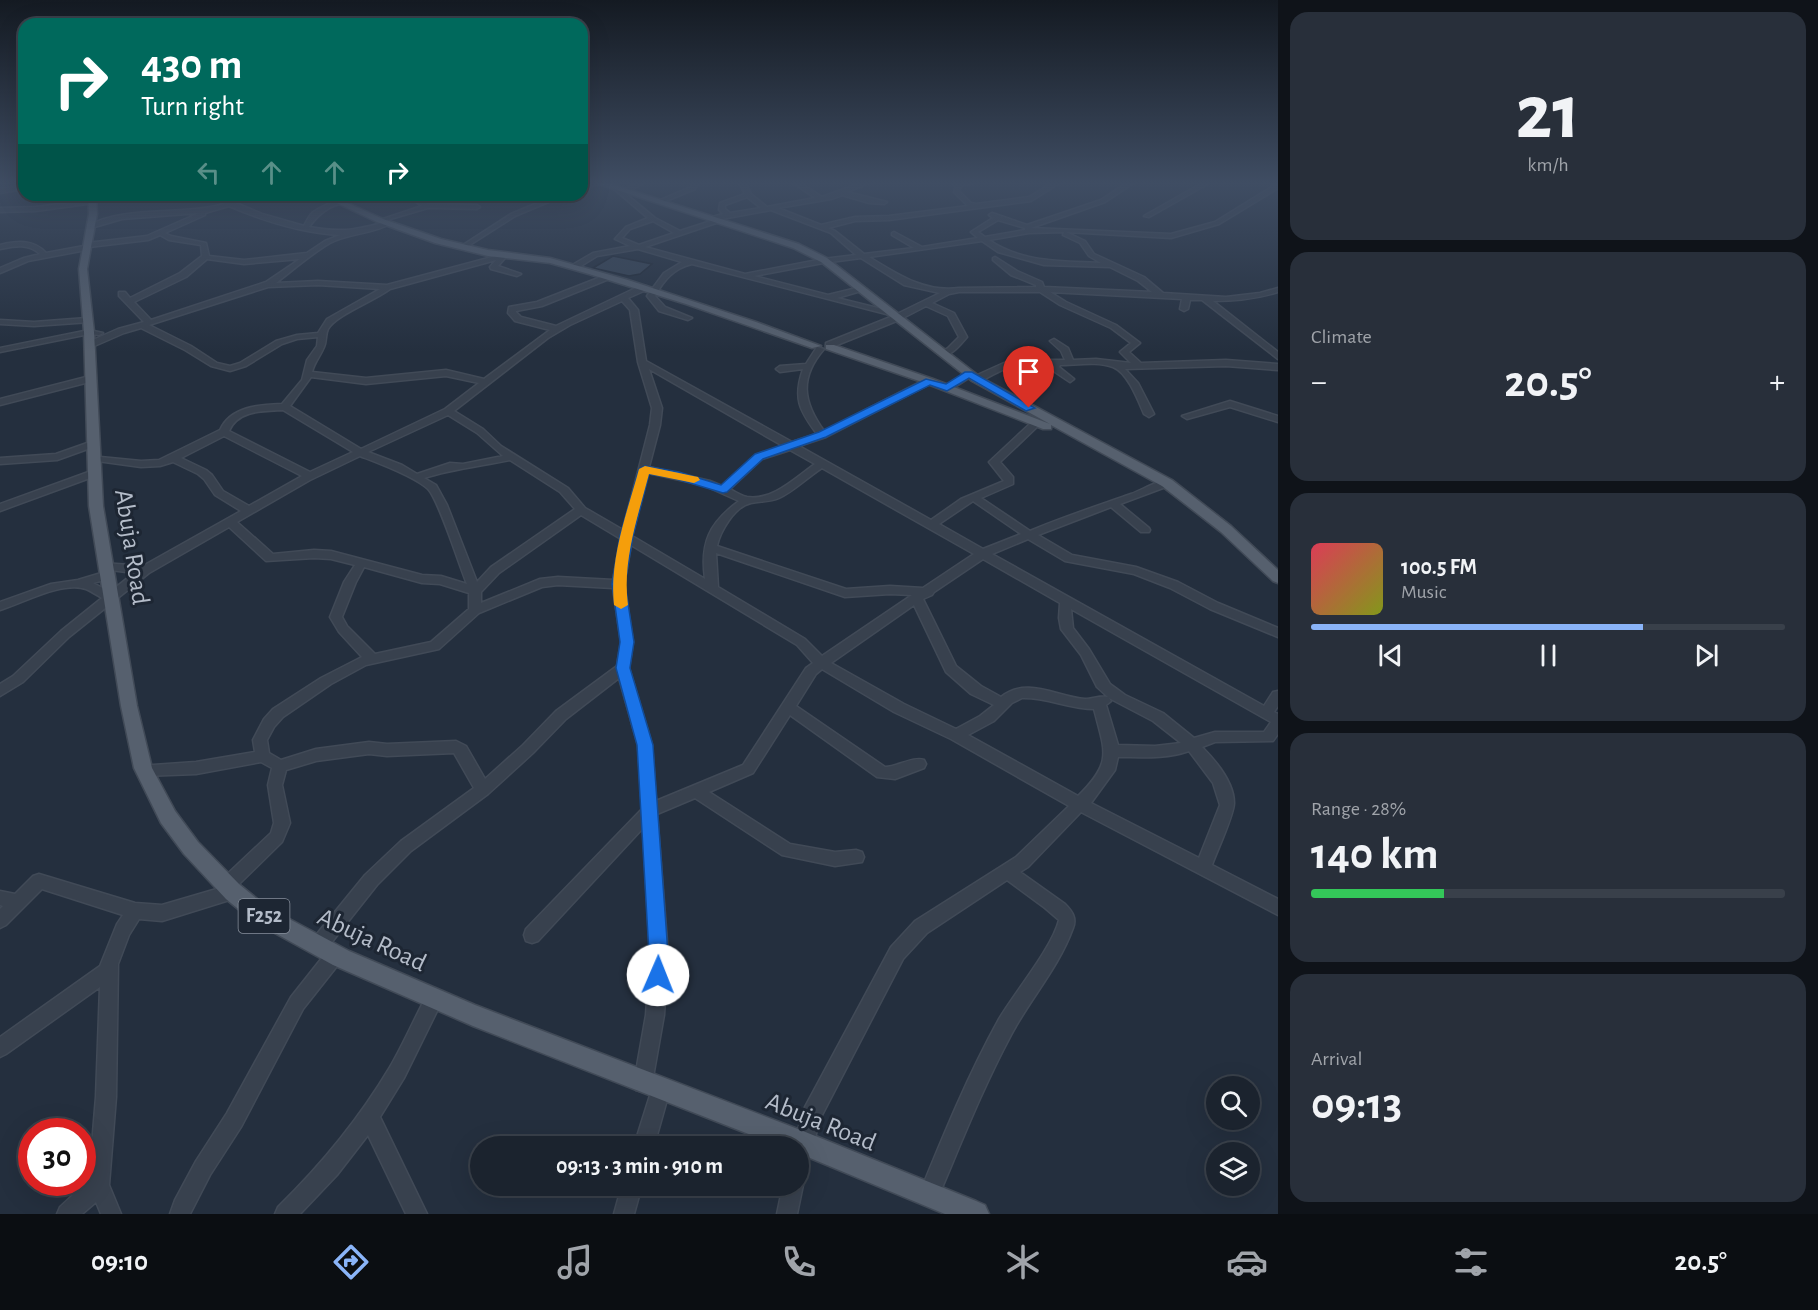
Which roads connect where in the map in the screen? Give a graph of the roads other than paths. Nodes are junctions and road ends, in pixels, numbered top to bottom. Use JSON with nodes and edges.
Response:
{"nodes":[{"id":1,"x":62,"y":239,"type":"edge"},
{"id":2,"x":88,"y":239,"type":"edge"},
{"id":3,"x":111,"y":239,"type":"edge"},
{"id":4,"x":145,"y":239,"type":"edge"},
{"id":5,"x":173,"y":239,"type":"edge"},
{"id":6,"x":324,"y":239,"type":"edge"},
{"id":7,"x":335,"y":239,"type":"edge"},
{"id":8,"x":437,"y":239,"type":"edge"},
{"id":9,"x":476,"y":239,"type":"edge"},
{"id":10,"x":618,"y":239,"type":"edge"},
{"id":11,"x":663,"y":239,"type":"edge"},
{"id":12,"x":776,"y":239,"type":"edge"},
{"id":13,"x":841,"y":239,"type":"edge"},
{"id":14,"x":903,"y":239,"type":"edge"},
{"id":15,"x":989,"y":239,"type":"edge"},
{"id":16,"x":1076,"y":239,"type":"edge"},
{"id":17,"x":983,"y":240,"type":"junction"},
{"id":18,"x":327,"y":242,"type":"junction"},
{"id":19,"x":1,"y":245,"type":"edge"},
{"id":20,"x":463,"y":247,"type":"junction"},
{"id":21,"x":639,"y":248,"type":"junction"},
{"id":22,"x":922,"y":249,"type":"junction"},
{"id":23,"x":648,"y":251,"type":"junction"},
{"id":24,"x":43,"y":254,"type":"junction"},
{"id":25,"x":310,"y":255,"type":"junction"},
{"id":26,"x":504,"y":256,"type":"junction"},
{"id":27,"x":863,"y":256,"type":"junction"},
{"id":28,"x":206,"y":257,"type":"junction"},
{"id":29,"x":1024,"y":257,"type":"junction"},
{"id":30,"x":995,"y":259,"type":"dead end"},
{"id":31,"x":823,"y":261,"type":"junction"},
{"id":32,"x":693,"y":263,"type":"junction"},
{"id":33,"x":1002,"y":265,"type":"junction"},
{"id":34,"x":1109,"y":265,"type":"junction"},
{"id":35,"x":573,"y":267,"type":"junction"},
{"id":36,"x":673,"y":268,"type":"junction"},
{"id":37,"x":0,"y":271,"type":"edge"},
{"id":38,"x":517,"y":274,"type":"dead end"},
{"id":39,"x":745,"y":276,"type":"junction"},
{"id":40,"x":606,"y":277,"type":"junction"},
{"id":41,"x":907,"y":283,"type":"junction"},
{"id":42,"x":265,"y":286,"type":"junction"},
{"id":43,"x":387,"y":286,"type":"junction"},
{"id":44,"x":643,"y":288,"type":"junction"},
{"id":45,"x":858,"y":289,"type":"junction"},
{"id":46,"x":1042,"y":289,"type":"junction"},
{"id":47,"x":1278,"y":290,"type":"edge"},
{"id":48,"x":654,"y":291,"type":"junction"},
{"id":49,"x":947,"y":292,"type":"junction"},
{"id":50,"x":122,"y":294,"type":"dead end"},
{"id":51,"x":1160,"y":294,"type":"junction"},
{"id":52,"x":1185,"y":296,"type":"junction"},
{"id":53,"x":623,"y":297,"type":"junction"},
{"id":54,"x":829,"y":298,"type":"junction"},
{"id":55,"x":1204,"y":298,"type":"junction"},
{"id":56,"x":129,"y":301,"type":"junction"},
{"id":57,"x":923,"y":304,"type":"junction"},
{"id":58,"x":647,"y":309,"type":"junction"},
{"id":59,"x":1184,"y":309,"type":"dead end"},
{"id":60,"x":893,"y":316,"type":"junction"},
{"id":61,"x":688,"y":318,"type":"dead end"},
{"id":62,"x":0,"y":322,"type":"edge"},
{"id":63,"x":147,"y":324,"type":"junction"},
{"id":64,"x":557,"y":329,"type":"junction"},
{"id":65,"x":121,"y":331,"type":"junction"},
{"id":66,"x":88,"y":332,"type":"junction"},
{"id":67,"x":322,"y":335,"type":"junction"},
{"id":68,"x":1054,"y":341,"type":"dead end"},
{"id":69,"x":824,"y":347,"type":"junction"},
{"id":70,"x":0,"y":350,"type":"edge"},
{"id":71,"x":942,"y":354,"type":"junction"},
{"id":72,"x":1278,"y":356,"type":"edge"},
{"id":73,"x":642,"y":362,"type":"junction"},
{"id":74,"x":1070,"y":362,"type":"junction"},
{"id":75,"x":1056,"y":363,"type":"junction"},
{"id":76,"x":1116,"y":364,"type":"junction"},
{"id":77,"x":1138,"y":365,"type":"junction"},
{"id":78,"x":808,"y":366,"type":"junction"},
{"id":79,"x":1278,"y":367,"type":"edge"},
{"id":80,"x":780,"y":369,"type":"dead end"},
{"id":81,"x":308,"y":374,"type":"junction"},
{"id":82,"x":973,"y":376,"type":"junction"},
{"id":83,"x":90,"y":379,"type":"junction"},
{"id":84,"x":1070,"y":379,"type":"dead end"},
{"id":85,"x":929,"y":381,"type":"junction"},
{"id":86,"x":486,"y":382,"type":"junction"},
{"id":87,"x":947,"y":388,"type":"junction"},
{"id":88,"x":0,"y":402,"type":"edge"},
{"id":89,"x":285,"y":408,"type":"junction"},
{"id":90,"x":448,"y":411,"type":"junction"},
{"id":91,"x":1149,"y":414,"type":"dead end"},
{"id":92,"x":1187,"y":416,"type":"dead end"},
{"id":93,"x":1278,"y":418,"type":"edge"},
{"id":94,"x":1036,"y":423,"type":"junction"},
{"id":95,"x":224,"y":432,"type":"junction"},
{"id":96,"x":823,"y":435,"type":"junction"},
{"id":97,"x":1100,"y":444,"type":"junction"},
{"id":98,"x":793,"y":445,"type":"junction"},
{"id":99,"x":361,"y":453,"type":"junction"},
{"id":100,"x":512,"y":457,"type":"junction"},
{"id":101,"x":93,"y":458,"type":"junction"},
{"id":102,"x":172,"y":459,"type":"junction"},
{"id":103,"x":0,"y":461,"type":"edge"},
{"id":104,"x":822,"y":463,"type":"junction"},
{"id":105,"x":645,"y":469,"type":"junction"},
{"id":106,"x":310,"y":476,"type":"junction"},
{"id":107,"x":418,"y":477,"type":"junction"},
{"id":108,"x":1167,"y":483,"type":"junction"},
{"id":109,"x":723,"y":490,"type":"junction"},
{"id":110,"x":973,"y":497,"type":"junction"},
{"id":111,"x":746,"y":500,"type":"junction"},
{"id":112,"x":1112,"y":503,"type":"junction"},
{"id":113,"x":0,"y":507,"type":"edge"},
{"id":114,"x":581,"y":510,"type":"junction"},
{"id":115,"x":249,"y":511,"type":"junction"},
{"id":116,"x":230,"y":522,"type":"junction"},
{"id":117,"x":932,"y":524,"type":"junction"},
{"id":118,"x":1144,"y":530,"type":"dead end"},
{"id":119,"x":1029,"y":535,"type":"junction"},
{"id":120,"x":627,"y":536,"type":"junction"},
{"id":121,"x":709,"y":547,"type":"junction"},
{"id":122,"x":984,"y":554,"type":"junction"},
{"id":123,"x":362,"y":562,"type":"junction"},
{"id":124,"x":107,"y":570,"type":"junction"},
{"id":125,"x":145,"y":570,"type":"junction"},
{"id":126,"x":1278,"y":578,"type":"edge"},
{"id":127,"x":76,"y":584,"type":"junction"},
{"id":128,"x":618,"y":584,"type":"junction"},
{"id":129,"x":712,"y":587,"type":"junction"},
{"id":130,"x":475,"y":591,"type":"junction"},
{"id":131,"x":928,"y":591,"type":"junction"},
{"id":132,"x":112,"y":597,"type":"junction"},
{"id":133,"x":916,"y":599,"type":"junction"},
{"id":134,"x":1066,"y":600,"type":"junction"},
{"id":135,"x":0,"y":606,"type":"edge"},
{"id":136,"x":476,"y":610,"type":"junction"},
{"id":137,"x":1278,"y":633,"type":"edge"},
{"id":138,"x":372,"y":659,"type":"junction"},
{"id":139,"x":821,"y":663,"type":"junction"},
{"id":140,"x":623,"y":668,"type":"junction"},
{"id":141,"x":0,"y":691,"type":"edge"},
{"id":142,"x":1116,"y":695,"type":"junction"},
{"id":143,"x":1278,"y":696,"type":"edge"},
{"id":144,"x":1099,"y":703,"type":"junction"},
{"id":145,"x":1003,"y":704,"type":"junction"},
{"id":146,"x":788,"y":707,"type":"junction"},
{"id":147,"x":1274,"y":719,"type":"edge"},
{"id":148,"x":956,"y":735,"type":"junction"},
{"id":149,"x":1189,"y":744,"type":"junction"},
{"id":150,"x":1112,"y":751,"type":"junction"},
{"id":151,"x":262,"y":756,"type":"junction"},
{"id":152,"x":919,"y":764,"type":"dead end"},
{"id":153,"x":279,"y":766,"type":"junction"},
{"id":154,"x":144,"y":770,"type":"junction"},
{"id":155,"x":483,"y":790,"type":"junction"},
{"id":156,"x":696,"y":791,"type":"junction"},
{"id":157,"x":1079,"y":804,"type":"junction"},
{"id":158,"x":650,"y":810,"type":"junction"},
{"id":159,"x":856,"y":858,"type":"dead end"},
{"id":160,"x":1203,"y":868,"type":"junction"},
{"id":161,"x":1007,"y":872,"type":"junction"},
{"id":162,"x":230,"y":889,"type":"junction"},
{"id":163,"x":0,"y":898,"type":"edge"},
{"id":164,"x":18,"y":902,"type":"junction"},
{"id":165,"x":1278,"y":907,"type":"edge"},
{"id":166,"x":135,"y":911,"type":"junction"},
{"id":167,"x":0,"y":920,"type":"edge"},
{"id":168,"x":532,"y":935,"type":"dead end"},
{"id":169,"x":327,"y":951,"type":"junction"},
{"id":170,"x":109,"y":970,"type":"junction"},
{"id":171,"x":434,"y":999,"type":"junction"},
{"id":172,"x":0,"y":1048,"type":"edge"},
{"id":173,"x":652,"y":1086,"type":"junction"},
{"id":174,"x":369,"y":1116,"type":"junction"},
{"id":175,"x":645,"y":1136,"type":"edge"},
{"id":176,"x":784,"y":1136,"type":"edge"},
{"id":177,"x":805,"y":1136,"type":"edge"},
{"id":178,"x":809,"y":1145,"type":"edge"},
{"id":179,"x":99,"y":1185,"type":"junction"},
{"id":180,"x":929,"y":1195,"type":"junction"},
{"id":181,"x":629,"y":1196,"type":"edge"},
{"id":182,"x":791,"y":1196,"type":"edge"},
{"id":183,"x":67,"y":1214,"type":"edge"},
{"id":184,"x":111,"y":1214,"type":"edge"},
{"id":185,"x":180,"y":1214,"type":"edge"},
{"id":186,"x":285,"y":1214,"type":"edge"},
{"id":187,"x":417,"y":1214,"type":"edge"},
{"id":188,"x":624,"y":1214,"type":"edge"},
{"id":189,"x":787,"y":1214,"type":"edge"},
{"id":190,"x":976,"y":1214,"type":"edge"}],
"edges":[{"from":1,"to":24,"type":"street"},
{"from":2,"to":66,"type":"main road","name":"Abuja Road","number":"F252"},
{"from":3,"to":4,"type":"street"},
{"from":5,"to":28,"type":"street"},
{"from":6,"to":18,"type":"street"},
{"from":7,"to":18,"type":"street"},
{"from":8,"to":20,"type":"main road"},
{"from":9,"to":20,"type":"street"},
{"from":10,"to":21,"type":"street"},
{"from":11,"to":21,"type":"street"},
{"from":12,"to":31,"type":"main road"},
{"from":13,"to":27,"type":"street"},
{"from":14,"to":22,"type":"street"},
{"from":15,"to":17,"type":"street"},
{"from":16,"to":34,"type":"street"},
{"from":17,"to":22,"type":"street"},
{"from":17,"to":29,"type":"street"},
{"from":18,"to":25,"type":"street"},
{"from":19,"to":24,"type":"street"},
{"from":20,"to":26,"type":"main road"},
{"from":21,"to":23,"type":"street"},
{"from":21,"to":35,"type":"street"},
{"from":22,"to":27,"type":"street"},
{"from":23,"to":32,"type":"street"},
{"from":23,"to":36,"type":"street"},
{"from":24,"to":37,"type":"street"},
{"from":25,"to":28,"type":"street"},
{"from":25,"to":42,"type":"street"},
{"from":26,"to":35,"type":"main road"},
{"from":26,"to":38,"type":"street"},
{"from":26,"to":43,"type":"street"},
{"from":27,"to":31,"type":"street"},
{"from":27,"to":41,"type":"street"},
{"from":28,"to":56,"type":"street"},
{"from":29,"to":33,"type":"street"},
{"from":29,"to":34,"type":"street"},
{"from":30,"to":33,"type":"street"},
{"from":31,"to":39,"type":"street"},
{"from":31,"to":45,"type":"main road"},
{"from":32,"to":36,"type":"street"},
{"from":32,"to":39,"type":"street"},
{"from":33,"to":46,"type":"street"},
{"from":34,"to":51,"type":"street"},
{"from":35,"to":40,"type":"main road"},
{"from":36,"to":48,"type":"street"},
{"from":39,"to":54,"type":"street"},
{"from":40,"to":44,"type":"main road"},
{"from":40,"to":64,"type":"street"},
{"from":41,"to":49,"type":"street"},
{"from":41,"to":57,"type":"street"},
{"from":42,"to":43,"type":"street"},
{"from":42,"to":63,"type":"street"},
{"from":43,"to":67,"type":"street"},
{"from":44,"to":48,"type":"main road"},
{"from":44,"to":53,"type":"street"},
{"from":45,"to":54,"type":"street"},
{"from":45,"to":60,"type":"main road"},
{"from":46,"to":49,"type":"street"},
{"from":46,"to":51,"type":"street"},
{"from":46,"to":77,"type":"street"},
{"from":47,"to":55,"type":"street"},
{"from":48,"to":58,"type":"street"},
{"from":48,"to":69,"type":"main road"},
{"from":49,"to":57,"type":"street"},
{"from":50,"to":56,"type":"street"},
{"from":51,"to":52,"type":"street"},
{"from":52,"to":55,"type":"street"},
{"from":52,"to":59,"type":"street"},
{"from":53,"to":58,"type":"street"},
{"from":53,"to":64,"type":"street"},
{"from":54,"to":60,"type":"street"},
{"from":55,"to":72,"type":"street"},
{"from":56,"to":63,"type":"street"},
{"from":57,"to":60,"type":"street"},
{"from":57,"to":71,"type":"street"},
{"from":58,"to":61,"type":"street"},
{"from":58,"to":73,"type":"street"},
{"from":60,"to":69,"type":"street"},
{"from":60,"to":71,"type":"main road"},
{"from":62,"to":66,"type":"street"},
{"from":63,"to":65,"type":"street"},
{"from":63,"to":67,"type":"street"},
{"from":64,"to":86,"type":"street"},
{"from":65,"to":66,"type":"street"},
{"from":65,"to":66,"type":"street"},
{"from":66,"to":70,"type":"street"},
{"from":66,"to":83,"type":"main road","name":"Abuja Road","number":"F252"},
{"from":67,"to":81,"type":"street"},
{"from":68,"to":74,"type":"street"},
{"from":69,"to":78,"type":"street"},
{"from":69,"to":85,"type":"main road"},
{"from":71,"to":82,"type":"main road"},
{"from":73,"to":98,"type":"street"},
{"from":73,"to":105,"type":"street"},
{"from":74,"to":75,"type":"street"},
{"from":74,"to":76,"type":"street"},
{"from":75,"to":82,"type":"street"},
{"from":75,"to":84,"type":"street"},
{"from":76,"to":77,"type":"street"},
{"from":76,"to":91,"type":"street"},
{"from":77,"to":79,"type":"street"},
{"from":78,"to":80,"type":"street"},
{"from":78,"to":96,"type":"street"},
{"from":81,"to":86,"type":"street"},
{"from":81,"to":89,"type":"street"},
{"from":82,"to":87,"type":"street"},
{"from":82,"to":97,"type":"main road"},
{"from":83,"to":88,"type":"street"},
{"from":83,"to":101,"type":"main road","name":"Abuja Road","number":"F252"},
{"from":85,"to":87,"type":"main road"},
{"from":85,"to":96,"type":"street"},
{"from":86,"to":90,"type":"street"},
{"from":87,"to":94,"type":"main road"},
{"from":89,"to":95,"type":"street"},
{"from":89,"to":99,"type":"street"},
{"from":90,"to":99,"type":"street"},
{"from":90,"to":100,"type":"street"},
{"from":92,"to":93,"type":"street"},
{"from":94,"to":97,"type":"main road"},
{"from":94,"to":110,"type":"street"},
{"from":95,"to":102,"type":"street"},
{"from":95,"to":106,"type":"street"},
{"from":96,"to":98,"type":"street"},
{"from":97,"to":108,"type":"main road"},
{"from":98,"to":104,"type":"street"},
{"from":98,"to":109,"type":"street"},
{"from":99,"to":106,"type":"street"},
{"from":99,"to":107,"type":"street"},
{"from":100,"to":107,"type":"street"},
{"from":100,"to":114,"type":"street"},
{"from":101,"to":102,"type":"street"},
{"from":101,"to":103,"type":"street"},
{"from":101,"to":113,"type":"street"},
{"from":101,"to":124,"type":"main road","name":"Abuja Road","number":"F252"},
{"from":102,"to":115,"type":"street"},
{"from":104,"to":111,"type":"street"},
{"from":104,"to":117,"type":"street"},
{"from":105,"to":109,"type":"street"},
{"from":105,"to":120,"type":"street"},
{"from":106,"to":115,"type":"street"},
{"from":107,"to":130,"type":"street"},
{"from":108,"to":112,"type":"street"},
{"from":108,"to":126,"type":"main road"},
{"from":109,"to":111,"type":"street"},
{"from":110,"to":117,"type":"street"},
{"from":110,"to":119,"type":"street"},
{"from":111,"to":121,"type":"street"},
{"from":112,"to":118,"type":"street"},
{"from":112,"to":119,"type":"street"},
{"from":114,"to":120,"type":"street"},
{"from":114,"to":130,"type":"street"},
{"from":115,"to":116,"type":"street"},
{"from":116,"to":123,"type":"street"},
{"from":116,"to":125,"type":"street"},
{"from":117,"to":122,"type":"street"},
{"from":119,"to":122,"type":"street"},
{"from":119,"to":137,"type":"street"},
{"from":120,"to":128,"type":"street"},
{"from":120,"to":129,"type":"street"},
{"from":121,"to":129,"type":"street"},
{"from":121,"to":131,"type":"street"},
{"from":122,"to":131,"type":"street"},
{"from":122,"to":134,"type":"street"},
{"from":123,"to":130,"type":"street"},
{"from":123,"to":138,"type":"street"},
{"from":124,"to":125,"type":"street"},
{"from":124,"to":127,"type":"street"},
{"from":124,"to":132,"type":"main road","name":"Abuja Road","number":"F252"},
{"from":125,"to":132,"type":"street"},
{"from":127,"to":132,"type":"street"},
{"from":127,"to":135,"type":"street"},
{"from":128,"to":136,"type":"street"},
{"from":128,"to":140,"type":"street"},
{"from":129,"to":139,"type":"street"},
{"from":130,"to":136,"type":"street"},
{"from":131,"to":133,"type":"street"},
{"from":132,"to":141,"type":"street"},
{"from":132,"to":154,"type":"main road","name":"Abuja Road","number":"F252"},
{"from":133,"to":139,"type":"street"},
{"from":133,"to":145,"type":"street"},
{"from":134,"to":142,"type":"street"},
{"from":134,"to":147,"type":"street"},
{"from":136,"to":138,"type":"street"},
{"from":138,"to":151,"type":"street"},
{"from":139,"to":146,"type":"street"},
{"from":139,"to":148,"type":"street"},
{"from":140,"to":155,"type":"street"},
{"from":140,"to":158,"type":"street"},
{"from":142,"to":144,"type":"street"},
{"from":142,"to":149,"type":"street"},
{"from":143,"to":147,"type":"street"},
{"from":144,"to":145,"type":"street"},
{"from":144,"to":150,"type":"street"},
{"from":145,"to":148,"type":"street"},
{"from":146,"to":152,"type":"street"},
{"from":146,"to":156,"type":"street"},
{"from":147,"to":149,"type":"street"},
{"from":148,"to":157,"type":"street"},
{"from":149,"to":150,"type":"street"},
{"from":149,"to":160,"type":"street"},
{"from":150,"to":157,"type":"street"},
{"from":151,"to":153,"type":"street"},
{"from":151,"to":154,"type":"street"},
{"from":153,"to":155,"type":"street"},
{"from":153,"to":162,"type":"street"},
{"from":154,"to":162,"type":"main road","name":"Abuja Road","number":"F252"},
{"from":155,"to":169,"type":"street"},
{"from":156,"to":158,"type":"street"},
{"from":156,"to":159,"type":"street"},
{"from":157,"to":160,"type":"street"},
{"from":157,"to":161,"type":"street"},
{"from":158,"to":168,"type":"street"},
{"from":158,"to":173,"type":"street"},
{"from":160,"to":165,"type":"street"},
{"from":161,"to":177,"type":"street"},
{"from":161,"to":180,"type":"street"},
{"from":162,"to":166,"type":"street"},
{"from":162,"to":169,"type":"main road","name":"Abuja Road","number":"F252"},
{"from":163,"to":164,"type":"street"},
{"from":164,"to":166,"type":"street"},
{"from":164,"to":167,"type":"street"},
{"from":166,"to":170,"type":"street"},
{"from":169,"to":171,"type":"main road","name":"Abuja Road","number":"F252"},
{"from":169,"to":185,"type":"street"},
{"from":170,"to":172,"type":"street"},
{"from":170,"to":179,"type":"street"},
{"from":171,"to":173,"type":"main road","name":"Abuja Road","number":"F252"},
{"from":171,"to":174,"type":"street"},
{"from":173,"to":175,"type":"street"},
{"from":173,"to":176,"type":"main road","name":"Abuja Road","number":"F252"},
{"from":174,"to":186,"type":"street"},
{"from":174,"to":187,"type":"street"},
{"from":178,"to":180,"type":"main road","name":"Abuja Road","number":"F252"},
{"from":179,"to":183,"type":"street"},
{"from":179,"to":184,"type":"street"},
{"from":180,"to":190,"type":"main road","name":"Abuja Road","number":"F252"},
{"from":181,"to":188,"type":"street"},
{"from":182,"to":189,"type":"street"}]}
